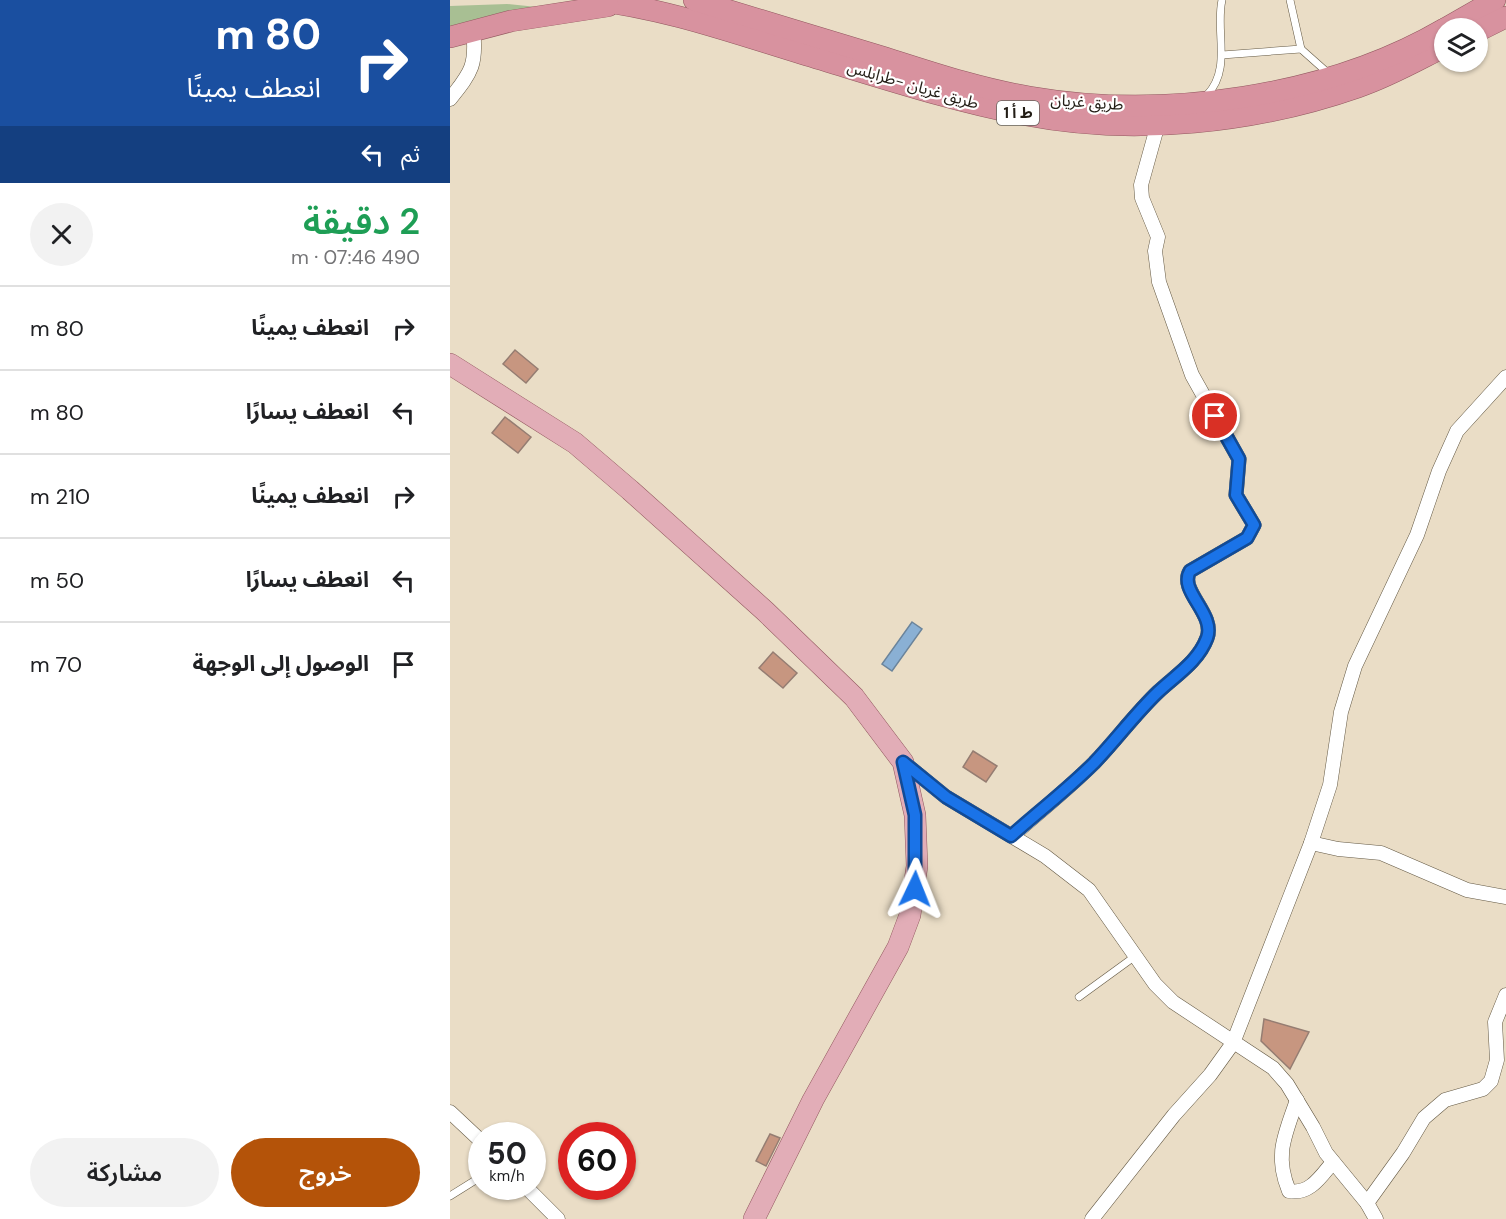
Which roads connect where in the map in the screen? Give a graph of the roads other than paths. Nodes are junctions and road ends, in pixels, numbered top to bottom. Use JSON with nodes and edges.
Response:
{"nodes":[{"id":1,"x":592,"y":0,"type":"edge"},
{"id":2,"x":694,"y":0,"type":"edge"},
{"id":3,"x":1222,"y":0,"type":"edge"},
{"id":4,"x":1290,"y":0,"type":"edge"},
{"id":5,"x":1472,"y":0,"type":"edge"},
{"id":6,"x":624,"y":4,"type":"junction"},
{"id":7,"x":1503,"y":13,"type":"edge"},
{"id":8,"x":1456,"y":18,"type":"edge"},
{"id":9,"x":1483,"y":18,"type":"edge"},
{"id":10,"x":1488,"y":24,"type":"edge"},
{"id":11,"x":473,"y":29,"type":"junction"},
{"id":12,"x":1434,"y":34,"type":"edge"},
{"id":13,"x":450,"y":37,"type":"edge"},
{"id":14,"x":1301,"y":49,"type":"junction"},
{"id":15,"x":1434,"y":52,"type":"edge"},
{"id":16,"x":1222,"y":55,"type":"junction"},
{"id":17,"x":1332,"y":77,"type":"junction"},
{"id":18,"x":450,"y":99,"type":"edge"},
{"id":19,"x":1200,"y":103,"type":"junction"},
{"id":20,"x":1158,"y":124,"type":"junction"},
{"id":21,"x":450,"y":364,"type":"edge"},
{"id":22,"x":1506,"y":377,"type":"edge"},
{"id":23,"x":903,"y":762,"type":"junction"},
{"id":24,"x":1011,"y":836,"type":"junction"},
{"id":25,"x":1311,"y":843,"type":"junction"},
{"id":26,"x":1506,"y":897,"type":"edge"},
{"id":27,"x":1134,"y":957,"type":"junction"},
{"id":28,"x":1506,"y":995,"type":"edge"},
{"id":29,"x":1079,"y":997,"type":"dead end"},
{"id":30,"x":1233,"y":1042,"type":"junction"},
{"id":31,"x":1297,"y":1100,"type":"junction"},
{"id":32,"x":450,"y":1112,"type":"edge"},
{"id":33,"x":468,"y":1129,"type":"edge"},
{"id":34,"x":1333,"y":1162,"type":"junction"},
{"id":35,"x":468,"y":1185,"type":"edge"},
{"id":36,"x":450,"y":1196,"type":"edge"},
{"id":37,"x":539,"y":1200,"type":"edge"},
{"id":38,"x":1367,"y":1203,"type":"junction"},
{"id":39,"x":557,"y":1219,"type":"edge"},
{"id":40,"x":753,"y":1219,"type":"edge"},
{"id":41,"x":1092,"y":1219,"type":"edge"},
{"id":42,"x":1376,"y":1219,"type":"edge"}],
"edges":[{"from":1,"to":6,"type":"highway","name":"طريق غريان -طرابلس","number":"ط أ 1"},
{"from":2,"to":19,"type":"highway","name":"طريق غريان","number":"ط أ 1"},
{"from":3,"to":16,"type":"lane"},
{"from":4,"to":14,"type":"lane"},
{"from":5,"to":8,"type":"highway"},
{"from":6,"to":11,"type":"highway"},
{"from":6,"to":20,"type":"highway","name":"طريق غريان -طرابلس","number":"ط أ 1"},
{"from":7,"to":9,"type":"highway","name":"طريق غريان","number":"ط أ 1"},
{"from":7,"to":10,"type":"highway","number":"ط أ 1"},
{"from":11,"to":13,"type":"highway"},
{"from":11,"to":18,"type":"street"},
{"from":12,"to":17,"type":"highway","name":"طريق غريان","number":"ط أ 1"},
{"from":14,"to":16,"type":"lane"},
{"from":14,"to":17,"type":"lane"},
{"from":15,"to":20,"type":"highway","name":"طريق غريان -طرابلس","number":"ط أ 1"},
{"from":16,"to":19,"type":"lane"},
{"from":17,"to":19,"type":"highway","name":"طريق غريان","number":"ط أ 1"},
{"from":20,"to":24,"type":"street"},
{"from":21,"to":23,"type":"main road"},
{"from":22,"to":25,"type":"street"},
{"from":23,"to":24,"type":"street"},
{"from":23,"to":40,"type":"main road"},
{"from":24,"to":27,"type":"street"},
{"from":25,"to":26,"type":"street"},
{"from":25,"to":30,"type":"street"},
{"from":27,"to":29,"type":"lane"},
{"from":27,"to":30,"type":"street"},
{"from":28,"to":38,"type":"street"},
{"from":30,"to":31,"type":"street"},
{"from":30,"to":41,"type":"street"},
{"from":31,"to":34,"type":"street"},
{"from":31,"to":34,"type":"street"},
{"from":32,"to":33,"type":"street"},
{"from":34,"to":38,"type":"street"},
{"from":35,"to":36,"type":"lane"},
{"from":37,"to":39,"type":"street"},
{"from":38,"to":42,"type":"street"}]}
